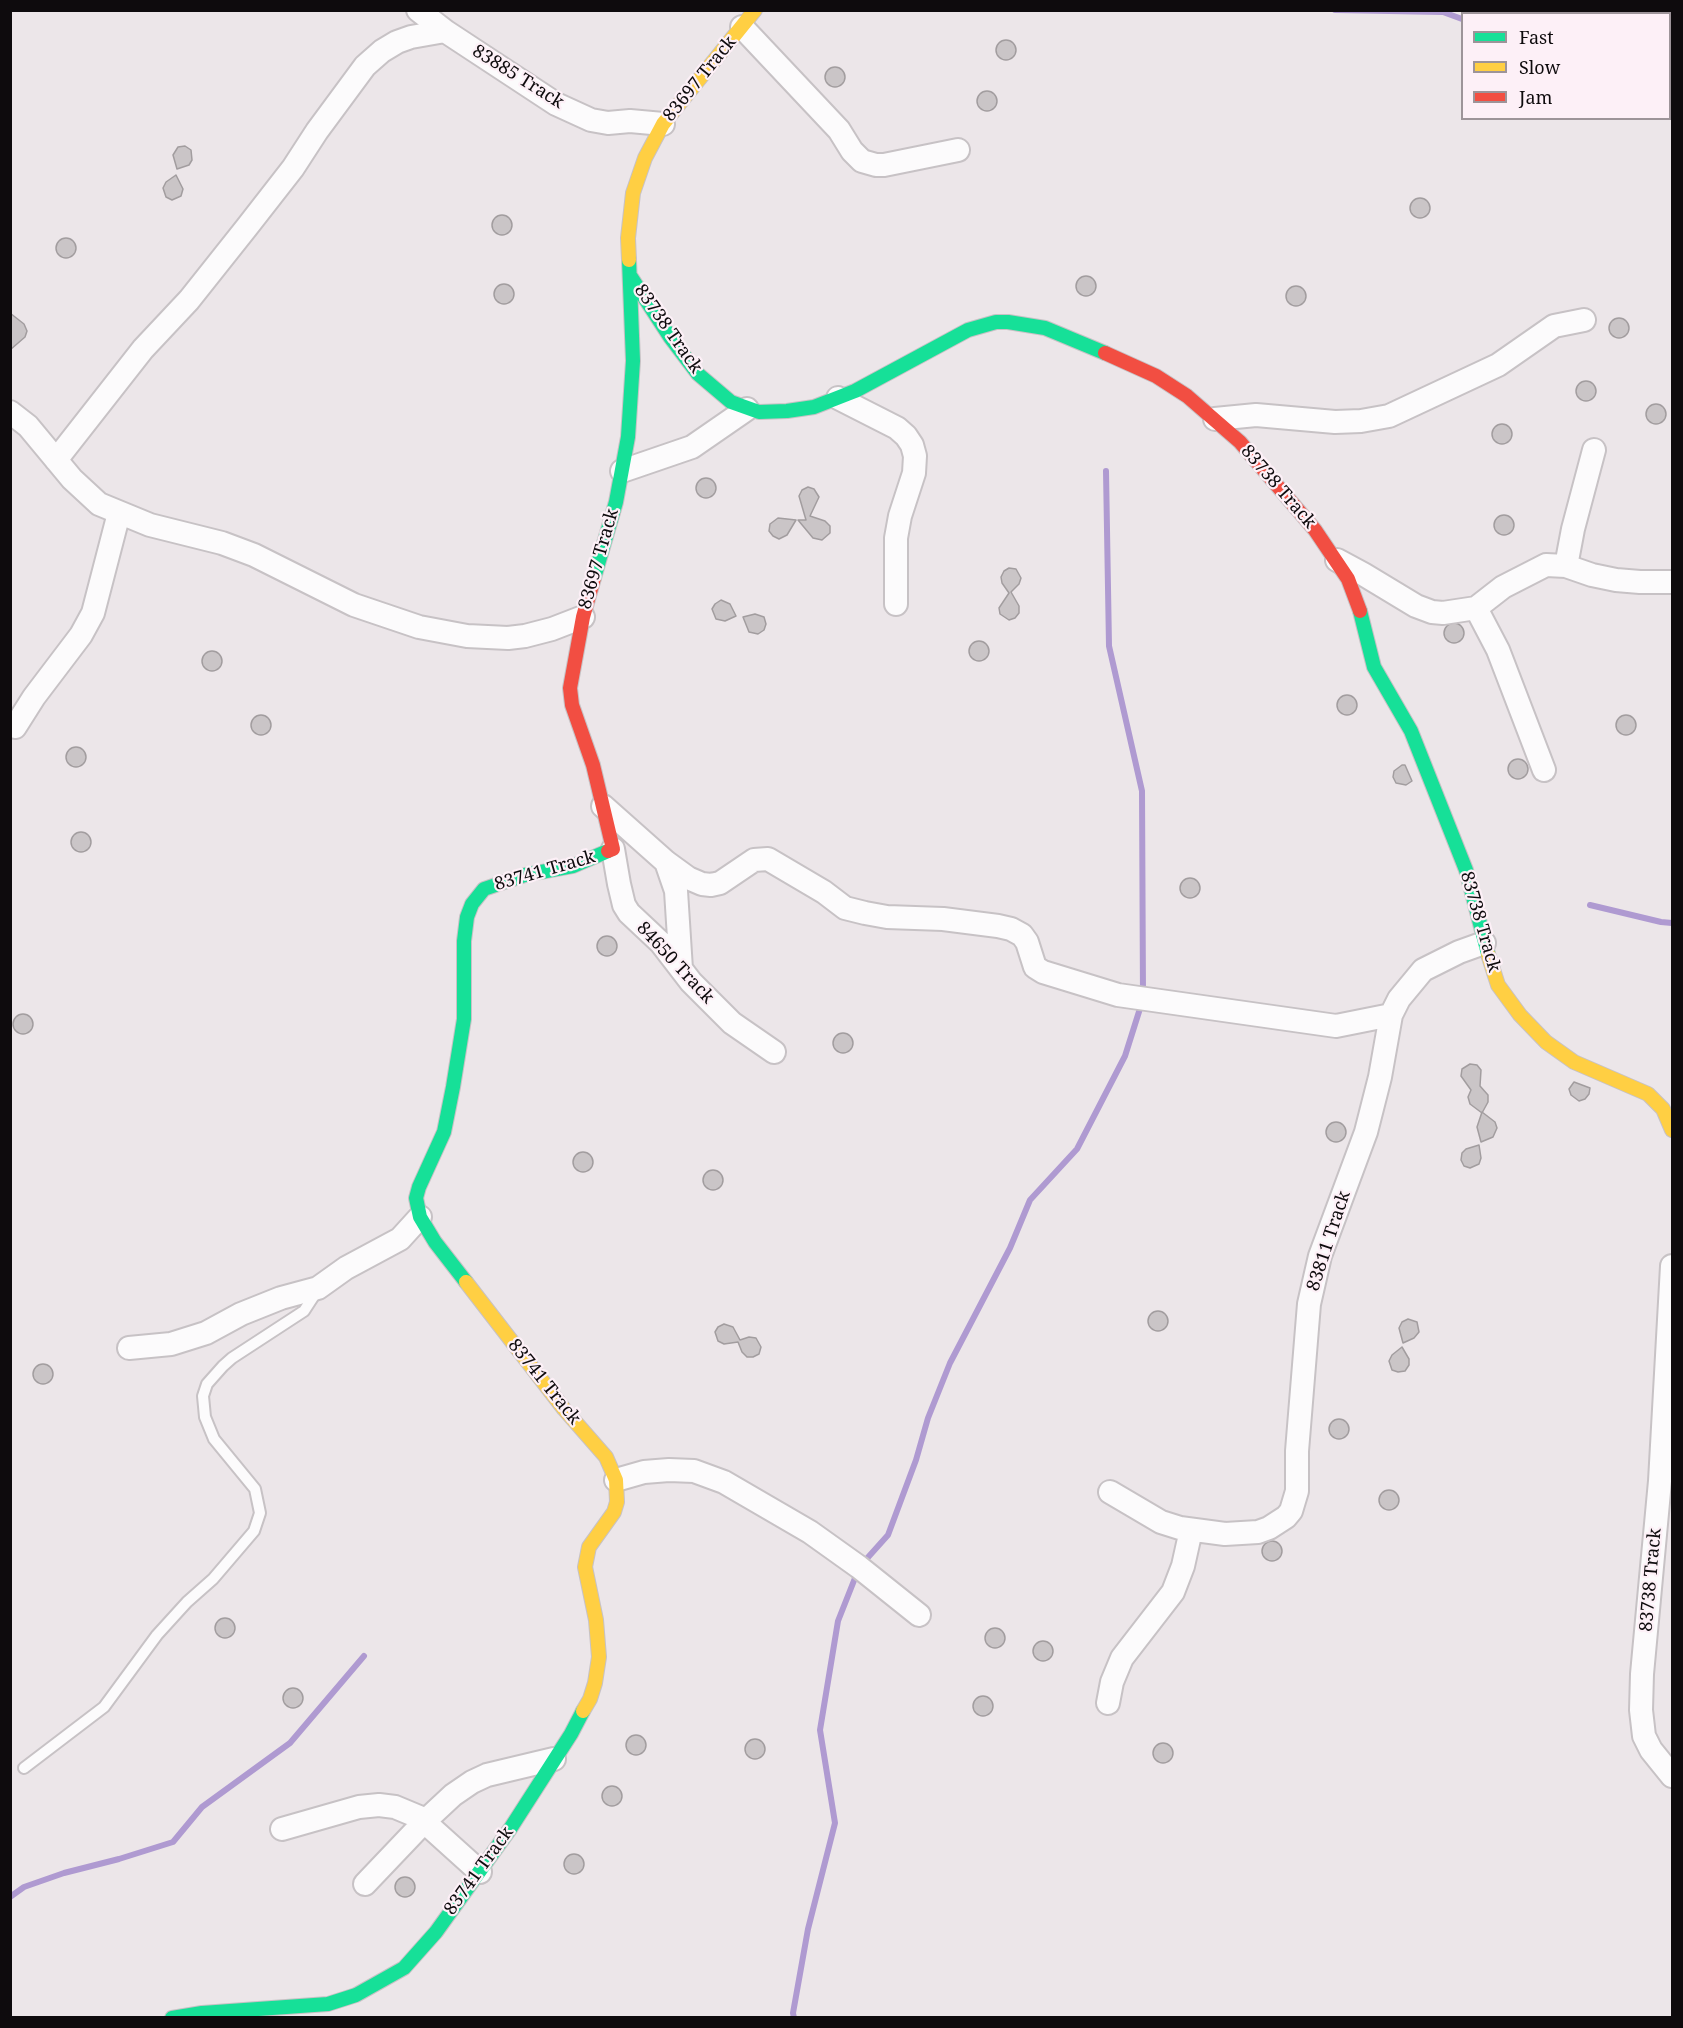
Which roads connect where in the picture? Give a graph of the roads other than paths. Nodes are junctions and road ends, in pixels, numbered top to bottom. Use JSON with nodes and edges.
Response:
{"nodes":[{"id":1,"x":418,"y":10,"type":"edge"},
{"id":2,"x":748,"y":19,"type":"edge"},
{"id":3,"x":445,"y":31,"type":"junction"},
{"id":4,"x":663,"y":124,"type":"junction"},
{"id":5,"x":958,"y":150,"type":"dead end"},
{"id":6,"x":631,"y":276,"type":"junction"},
{"id":7,"x":1584,"y":320,"type":"dead end"},
{"id":8,"x":838,"y":398,"type":"junction"},
{"id":9,"x":747,"y":409,"type":"junction"},
{"id":10,"x":10,"y":412,"type":"edge"},
{"id":11,"x":1215,"y":419,"type":"junction"},
{"id":12,"x":1594,"y":450,"type":"dead end"},
{"id":13,"x":56,"y":460,"type":"junction"},
{"id":14,"x":622,"y":471,"type":"junction"},
{"id":15,"x":119,"y":513,"type":"junction"},
{"id":16,"x":1337,"y":560,"type":"junction"},
{"id":17,"x":1566,"y":567,"type":"junction"},
{"id":18,"x":1672,"y":582,"type":"edge"},
{"id":19,"x":896,"y":604,"type":"dead end"},
{"id":20,"x":1476,"y":608,"type":"junction"},
{"id":21,"x":583,"y":617,"type":"junction"},
{"id":22,"x":15,"y":727,"type":"dead end"},
{"id":23,"x":1544,"y":770,"type":"dead end"},
{"id":24,"x":603,"y":806,"type":"junction"},
{"id":25,"x":613,"y":849,"type":"junction"},
{"id":26,"x":666,"y":862,"type":"junction"},
{"id":27,"x":1484,"y":943,"type":"junction"},
{"id":28,"x":681,"y":969,"type":"junction"},
{"id":29,"x":1391,"y":1015,"type":"junction"},
{"id":30,"x":774,"y":1052,"type":"dead end"},
{"id":31,"x":1672,"y":1130,"type":"edge"},
{"id":32,"x":420,"y":1216,"type":"junction"},
{"id":33,"x":1672,"y":1266,"type":"edge"},
{"id":34,"x":318,"y":1288,"type":"junction"},
{"id":35,"x":129,"y":1348,"type":"dead end"},
{"id":36,"x":616,"y":1480,"type":"junction"},
{"id":37,"x":1110,"y":1492,"type":"dead end"},
{"id":38,"x":1186,"y":1529,"type":"junction"},
{"id":39,"x":919,"y":1615,"type":"dead end"},
{"id":40,"x":1108,"y":1703,"type":"dead end"},
{"id":41,"x":554,"y":1759,"type":"junction"},
{"id":42,"x":24,"y":1768,"type":"dead end"},
{"id":43,"x":1672,"y":1776,"type":"edge"},
{"id":44,"x":424,"y":1822,"type":"junction"},
{"id":45,"x":282,"y":1829,"type":"dead end"},
{"id":46,"x":480,"y":1872,"type":"junction"},
{"id":47,"x":364,"y":1884,"type":"dead end"},
{"id":48,"x":172,"y":2018,"type":"edge"}],
"edges":[{"from":1,"to":3,"type":"street","name":"83885 Track"},
{"from":2,"to":4,"type":"street","name":"83697 Track"},
{"from":2,"to":5,"type":"street"},
{"from":3,"to":4,"type":"street","name":"83885 Track"},
{"from":3,"to":13,"type":"street"},
{"from":4,"to":6,"type":"street","name":"83697 Track"},
{"from":6,"to":9,"type":"street","name":"83738 Track"},
{"from":6,"to":14,"type":"street","name":"83697 Track"},
{"from":7,"to":11,"type":"street"},
{"from":8,"to":9,"type":"street","name":"83738 Track"},
{"from":8,"to":11,"type":"street","name":"83738 Track"},
{"from":8,"to":19,"type":"street"},
{"from":9,"to":14,"type":"street"},
{"from":10,"to":13,"type":"street","name":"83697 Track"},
{"from":11,"to":16,"type":"street","name":"83738 Track"},
{"from":12,"to":17,"type":"street"},
{"from":13,"to":15,"type":"street","name":"83697 Track"},
{"from":14,"to":21,"type":"street","name":"83697 Track"},
{"from":15,"to":21,"type":"street","name":"83697 Track"},
{"from":15,"to":22,"type":"street"},
{"from":16,"to":20,"type":"street"},
{"from":16,"to":27,"type":"street","name":"83738 Track"},
{"from":17,"to":18,"type":"street"},
{"from":17,"to":20,"type":"street"},
{"from":20,"to":23,"type":"street"},
{"from":21,"to":24,"type":"street","name":"83741 Track"},
{"from":24,"to":25,"type":"street","name":"83741 Track"},
{"from":24,"to":26,"type":"street"},
{"from":25,"to":28,"type":"street","name":"84650 Track"},
{"from":25,"to":32,"type":"street","name":"83741 Track"},
{"from":26,"to":28,"type":"street"},
{"from":26,"to":29,"type":"street"},
{"from":27,"to":29,"type":"street","name":"83811 Track"},
{"from":27,"to":31,"type":"street","name":"83738 Track"},
{"from":28,"to":30,"type":"street","name":"84650 Track"},
{"from":29,"to":38,"type":"street","name":"83811 Track"},
{"from":32,"to":34,"type":"street"},
{"from":32,"to":36,"type":"street","name":"83741 Track"},
{"from":33,"to":43,"type":"street","name":"83738 Track"},
{"from":34,"to":35,"type":"street"},
{"from":34,"to":42,"type":"lane"},
{"from":36,"to":39,"type":"street"},
{"from":36,"to":41,"type":"street","name":"83741 Track"},
{"from":37,"to":38,"type":"street","name":"83811 Track"},
{"from":38,"to":40,"type":"street"},
{"from":41,"to":44,"type":"street"},
{"from":41,"to":46,"type":"street","name":"83741 Track"},
{"from":44,"to":45,"type":"street"},
{"from":44,"to":46,"type":"street"},
{"from":44,"to":47,"type":"street"},
{"from":46,"to":48,"type":"street","name":"83741 Track"}]}
